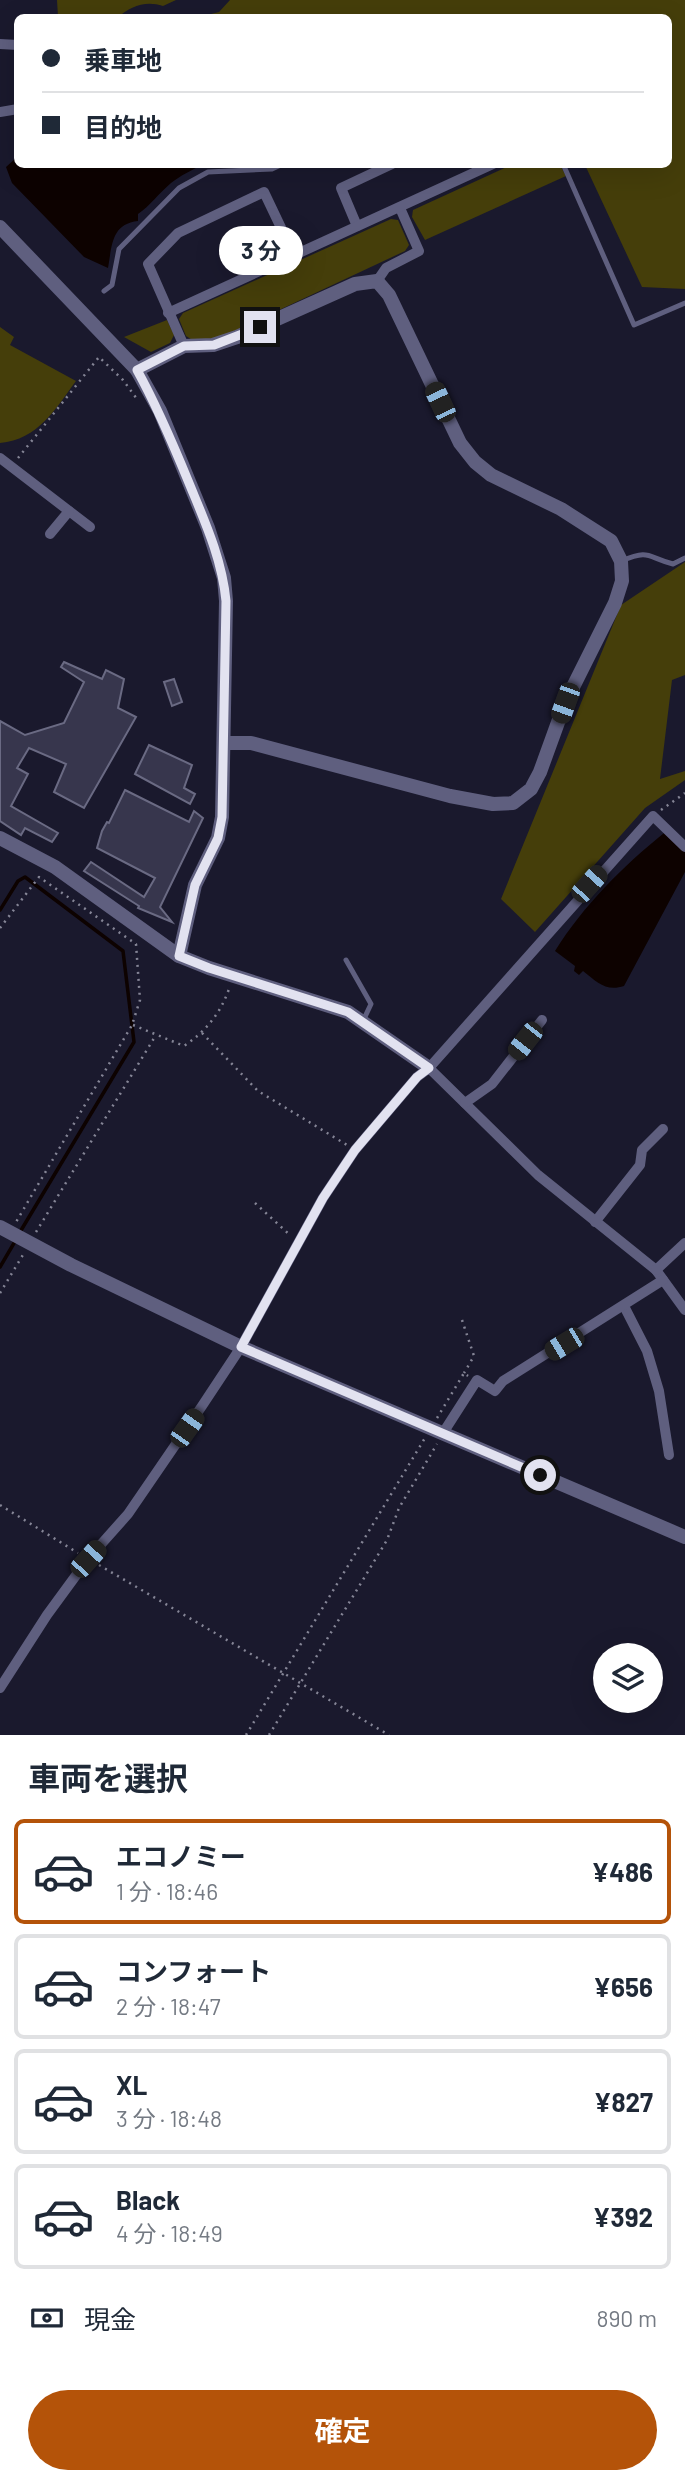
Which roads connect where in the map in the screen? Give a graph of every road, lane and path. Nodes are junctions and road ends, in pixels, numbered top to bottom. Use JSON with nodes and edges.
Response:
{"nodes":[{"id":1,"x":274,"y":168,"type":"edge"},
{"id":2,"x":384,"y":168,"type":"edge"},
{"id":3,"x":485,"y":168,"type":"edge"},
{"id":4,"x":565,"y":168,"type":"edge"},
{"id":5,"x":400,"y":208,"type":"junction"},
{"id":6,"x":357,"y":226,"type":"junction"},
{"id":7,"x":0,"y":227,"type":"edge"},
{"id":8,"x":294,"y":255,"type":"junction"},
{"id":9,"x":377,"y":281,"type":"junction"},
{"id":10,"x":104,"y":291,"type":"dead end"},
{"id":11,"x":685,"y":303,"type":"edge"},
{"id":12,"x":168,"y":313,"type":"junction"},
{"id":13,"x":184,"y":346,"type":"junction"},
{"id":14,"x":137,"y":370,"type":"junction"},
{"id":15,"x":137,"y":399,"type":"dead end"},
{"id":16,"x":0,"y":458,"type":"edge"},
{"id":17,"x":11,"y":466,"type":"junction"},
{"id":18,"x":69,"y":511,"type":"junction"},
{"id":19,"x":90,"y":527,"type":"dead end"},
{"id":20,"x":50,"y":534,"type":"dead end"},
{"id":21,"x":685,"y":558,"type":"edge"},
{"id":22,"x":621,"y":561,"type":"junction"},
{"id":23,"x":224,"y":743,"type":"junction"},
{"id":24,"x":685,"y":793,"type":"edge"},
{"id":25,"x":653,"y":816,"type":"junction"},
{"id":26,"x":0,"y":838,"type":"edge"},
{"id":27,"x":685,"y":847,"type":"edge"},
{"id":28,"x":0,"y":928,"type":"edge"},
{"id":29,"x":179,"y":956,"type":"junction"},
{"id":30,"x":346,"y":960,"type":"dead end"},
{"id":31,"x":234,"y":976,"type":"junction"},
{"id":32,"x":542,"y":1020,"type":"dead end"},
{"id":33,"x":363,"y":1021,"type":"junction"},
{"id":34,"x":132,"y":1025,"type":"junction"},
{"id":35,"x":202,"y":1033,"type":"junction"},
{"id":36,"x":156,"y":1035,"type":"junction"},
{"id":37,"x":429,"y":1068,"type":"junction"},
{"id":38,"x":466,"y":1103,"type":"junction"},
{"id":39,"x":663,"y":1129,"type":"dead end"},
{"id":40,"x":355,"y":1150,"type":"junction"},
{"id":41,"x":255,"y":1203,"type":"dead end"},
{"id":42,"x":595,"y":1222,"type":"junction"},
{"id":43,"x":5,"y":1229,"type":"edge"},
{"id":44,"x":299,"y":1242,"type":"junction"},
{"id":45,"x":30,"y":1243,"type":"junction"},
{"id":46,"x":685,"y":1243,"type":"edge"},
{"id":47,"x":656,"y":1270,"type":"junction"},
{"id":48,"x":663,"y":1280,"type":"junction"},
{"id":49,"x":0,"y":1293,"type":"edge"},
{"id":50,"x":624,"y":1306,"type":"junction"},
{"id":51,"x":685,"y":1310,"type":"edge"},
{"id":52,"x":462,"y":1320,"type":"dead end"},
{"id":53,"x":241,"y":1347,"type":"junction"},
{"id":54,"x":464,"y":1373,"type":"junction"},
{"id":55,"x":477,"y":1380,"type":"junction"},
{"id":56,"x":437,"y":1431,"type":"junction"},
{"id":57,"x":669,"y":1455,"type":"dead end"},
{"id":58,"x":0,"y":1505,"type":"edge"},
{"id":59,"x":685,"y":1537,"type":"edge"},
{"id":60,"x":88,"y":1559,"type":"junction"},
{"id":61,"x":282,"y":1672,"type":"junction"},
{"id":62,"x":301,"y":1683,"type":"junction"},
{"id":63,"x":0,"y":1688,"type":"edge"},
{"id":64,"x":246,"y":1735,"type":"edge"},
{"id":65,"x":270,"y":1735,"type":"edge"},
{"id":66,"x":389,"y":1735,"type":"edge"}],
"edges":[{"from":1,"to":10,"type":"lane"},
{"from":2,"to":6,"type":"street"},
{"from":3,"to":5,"type":"street"},
{"from":4,"to":11,"type":"lane"},
{"from":5,"to":6,"type":"street"},
{"from":5,"to":9,"type":"street"},
{"from":6,"to":8,"type":"street"},
{"from":7,"to":14,"type":"street"},
{"from":8,"to":12,"type":"street"},
{"from":8,"to":12,"type":"street"},
{"from":9,"to":13,"type":"street"},
{"from":9,"to":22,"type":"street"},
{"from":12,"to":13,"type":"street"},
{"from":13,"to":14,"type":"street"},
{"from":14,"to":23,"type":"street"},
{"from":15,"to":17,"type":"path"},
{"from":16,"to":17,"type":"street"},
{"from":17,"to":18,"type":"street"},
{"from":18,"to":19,"type":"street"},
{"from":18,"to":20,"type":"street"},
{"from":21,"to":22,"type":"lane"},
{"from":22,"to":23,"type":"street"},
{"from":23,"to":29,"type":"street"},
{"from":24,"to":25,"type":"path"},
{"from":25,"to":27,"type":"street"},
{"from":25,"to":37,"type":"street"},
{"from":26,"to":29,"type":"street"},
{"from":28,"to":34,"type":"path"},
{"from":29,"to":31,"type":"street"},
{"from":30,"to":33,"type":"lane"},
{"from":31,"to":33,"type":"street"},
{"from":31,"to":35,"type":"path"},
{"from":32,"to":38,"type":"street"},
{"from":33,"to":37,"type":"street"},
{"from":34,"to":36,"type":"path"},
{"from":34,"to":43,"type":"path"},
{"from":35,"to":36,"type":"path"},
{"from":35,"to":40,"type":"path"},
{"from":36,"to":45,"type":"path"},
{"from":37,"to":38,"type":"street"},
{"from":37,"to":40,"type":"street"},
{"from":38,"to":42,"type":"street"},
{"from":39,"to":42,"type":"street"},
{"from":40,"to":44,"type":"street"},
{"from":41,"to":44,"type":"path"},
{"from":42,"to":47,"type":"street"},
{"from":43,"to":45,"type":"street"},
{"from":44,"to":53,"type":"street"},
{"from":45,"to":49,"type":"path"},
{"from":45,"to":53,"type":"street"},
{"from":46,"to":47,"type":"street"},
{"from":47,"to":48,"type":"street"},
{"from":48,"to":50,"type":"street"},
{"from":48,"to":51,"type":"street"},
{"from":50,"to":55,"type":"street"},
{"from":50,"to":57,"type":"street"},
{"from":52,"to":54,"type":"path"},
{"from":53,"to":56,"type":"street"},
{"from":53,"to":60,"type":"street"},
{"from":54,"to":55,"type":"path"},
{"from":54,"to":56,"type":"path"},
{"from":55,"to":56,"type":"street"},
{"from":56,"to":59,"type":"street"},
{"from":56,"to":61,"type":"path"},
{"from":56,"to":62,"type":"path"},
{"from":58,"to":60,"type":"path"},
{"from":60,"to":61,"type":"path"},
{"from":60,"to":63,"type":"street"},
{"from":61,"to":62,"type":"path"},
{"from":61,"to":64,"type":"path"},
{"from":62,"to":65,"type":"path"},
{"from":62,"to":66,"type":"path"}]}
